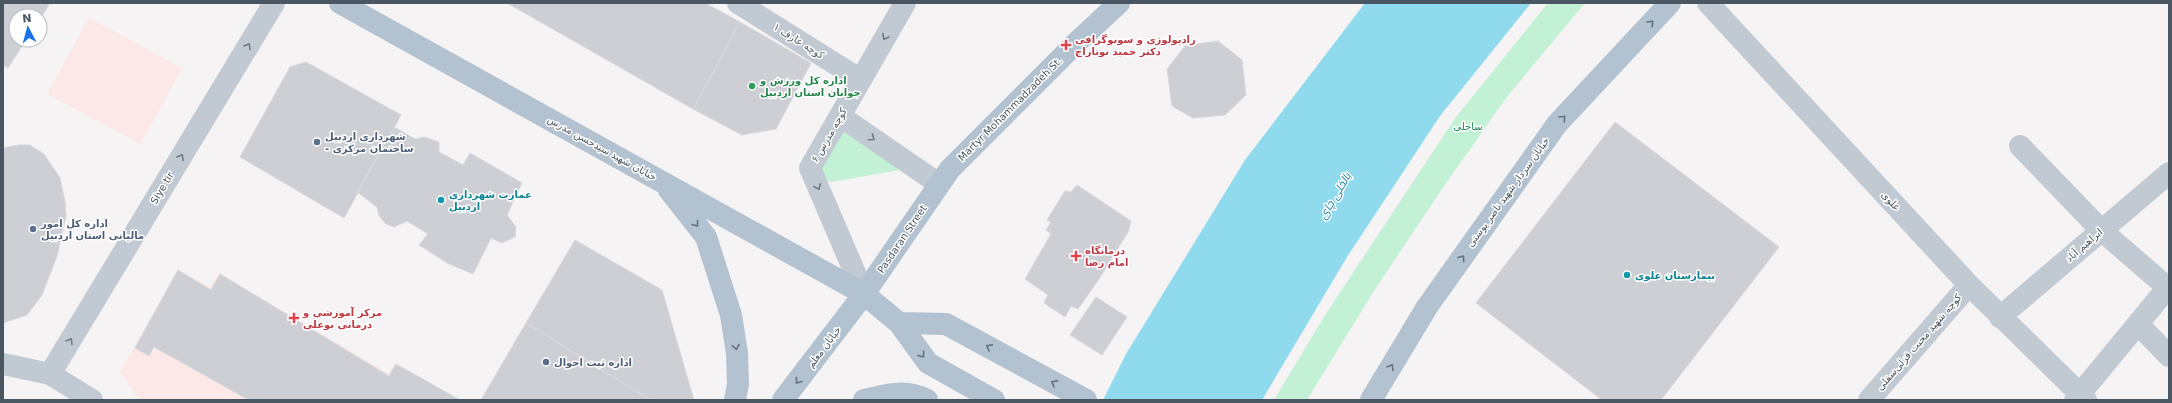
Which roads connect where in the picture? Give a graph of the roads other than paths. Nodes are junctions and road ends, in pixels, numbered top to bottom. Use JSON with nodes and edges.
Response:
{"nodes":[{"id":1,"x":274,"y":3,"type":"edge"},
{"id":2,"x":340,"y":3,"type":"edge"},
{"id":3,"x":738,"y":3,"type":"edge"},
{"id":4,"x":905,"y":3,"type":"edge"},
{"id":5,"x":1119,"y":3,"type":"edge"},
{"id":6,"x":1670,"y":3,"type":"edge"},
{"id":7,"x":1708,"y":3,"type":"edge"},
{"id":8,"x":860,"y":80,"type":"junction"},
{"id":9,"x":840,"y":116,"type":"junction"},
{"id":10,"x":2020,"y":146,"type":"dead end"},
{"id":11,"x":2169,"y":173,"type":"edge"},
{"id":12,"x":663,"y":183,"type":"junction"},
{"id":13,"x":939,"y":184,"type":"junction"},
{"id":14,"x":2101,"y":230,"type":"junction"},
{"id":15,"x":1969,"y":285,"type":"junction"},
{"id":16,"x":2168,"y":287,"type":"edge"},
{"id":17,"x":864,"y":294,"type":"junction"},
{"id":18,"x":2000,"y":317,"type":"junction"},
{"id":19,"x":898,"y":323,"type":"junction"},
{"id":20,"x":2138,"y":324,"type":"junction"},
{"id":21,"x":2169,"y":356,"type":"edge"},
{"id":22,"x":3,"y":364,"type":"edge"},
{"id":23,"x":50,"y":374,"type":"junction"},
{"id":24,"x":2080,"y":398,"type":"edge"},
{"id":25,"x":92,"y":400,"type":"edge"},
{"id":26,"x":735,"y":400,"type":"edge"},
{"id":27,"x":783,"y":400,"type":"edge"},
{"id":28,"x":864,"y":400,"type":"edge"},
{"id":29,"x":927,"y":400,"type":"edge"},
{"id":30,"x":994,"y":400,"type":"edge"},
{"id":31,"x":1086,"y":400,"type":"edge"},
{"id":32,"x":1371,"y":400,"type":"edge"},
{"id":33,"x":1869,"y":400,"type":"edge"}],
"edges":[{"from":23,"to":1,"type":"street","name":"Siye tir","one_way":true},
{"from":2,"to":12,"type":"main road","name":"خیابان شهید سیدحسن مدرس"},
{"from":3,"to":8,"type":"street","name":"کوچه عارف ۱"},
{"from":4,"to":8,"type":"street","name":"کوچه مدرس ۶","one_way":true},
{"from":5,"to":13,"type":"main road","name":"Martyr Mohammadzadeh St."},
{"from":32,"to":6,"type":"main road","name":"خیابان سردار شهید ناصر پوستی","one_way":true},
{"from":7,"to":15,"type":"street","name":"علوی"},
{"from":8,"to":9,"type":"street","name":"کوچه مدرس ۶"},
{"from":9,"to":13,"type":"street","one_way":true},
{"from":9,"to":17,"type":"street","name":"کوچه مدرس ۶","one_way":true},
{"from":10,"to":14,"type":"street"},
{"from":11,"to":14,"type":"street","name":"ابراهیم آباد"},
{"from":12,"to":17,"type":"main road","name":"خیابان شهید سیدحسن مدرس"},
{"from":12,"to":26,"type":"main road","one_way":true},
{"from":13,"to":17,"type":"main road","name":"Pasdaran Street"},
{"from":14,"to":16,"type":"street"},
{"from":14,"to":18,"type":"street","name":"ابراهیم آباد"},
{"from":15,"to":18,"type":"street","name":"علوی"},
{"from":15,"to":33,"type":"street","name":"کوچه شهید محبت قزلی‌سفلی"},
{"from":16,"to":20,"type":"street"},
{"from":17,"to":19,"type":"main road","name":"خیابان شهید سیدحسن مدرس"},
{"from":17,"to":27,"type":"main road","name":"خیابان معلم","one_way":true},
{"from":18,"to":24,"type":"street","name":"علوی"},
{"from":19,"to":30,"type":"main road","name":"خیابان شهید سیدحسن مدرس","one_way":true},
{"from":31,"to":19,"type":"main road","one_way":true},
{"from":20,"to":21,"type":"street"},
{"from":20,"to":24,"type":"street"},
{"from":22,"to":23,"type":"street"},
{"from":23,"to":25,"type":"street"},
{"from":28,"to":29,"type":"main road"}]}
